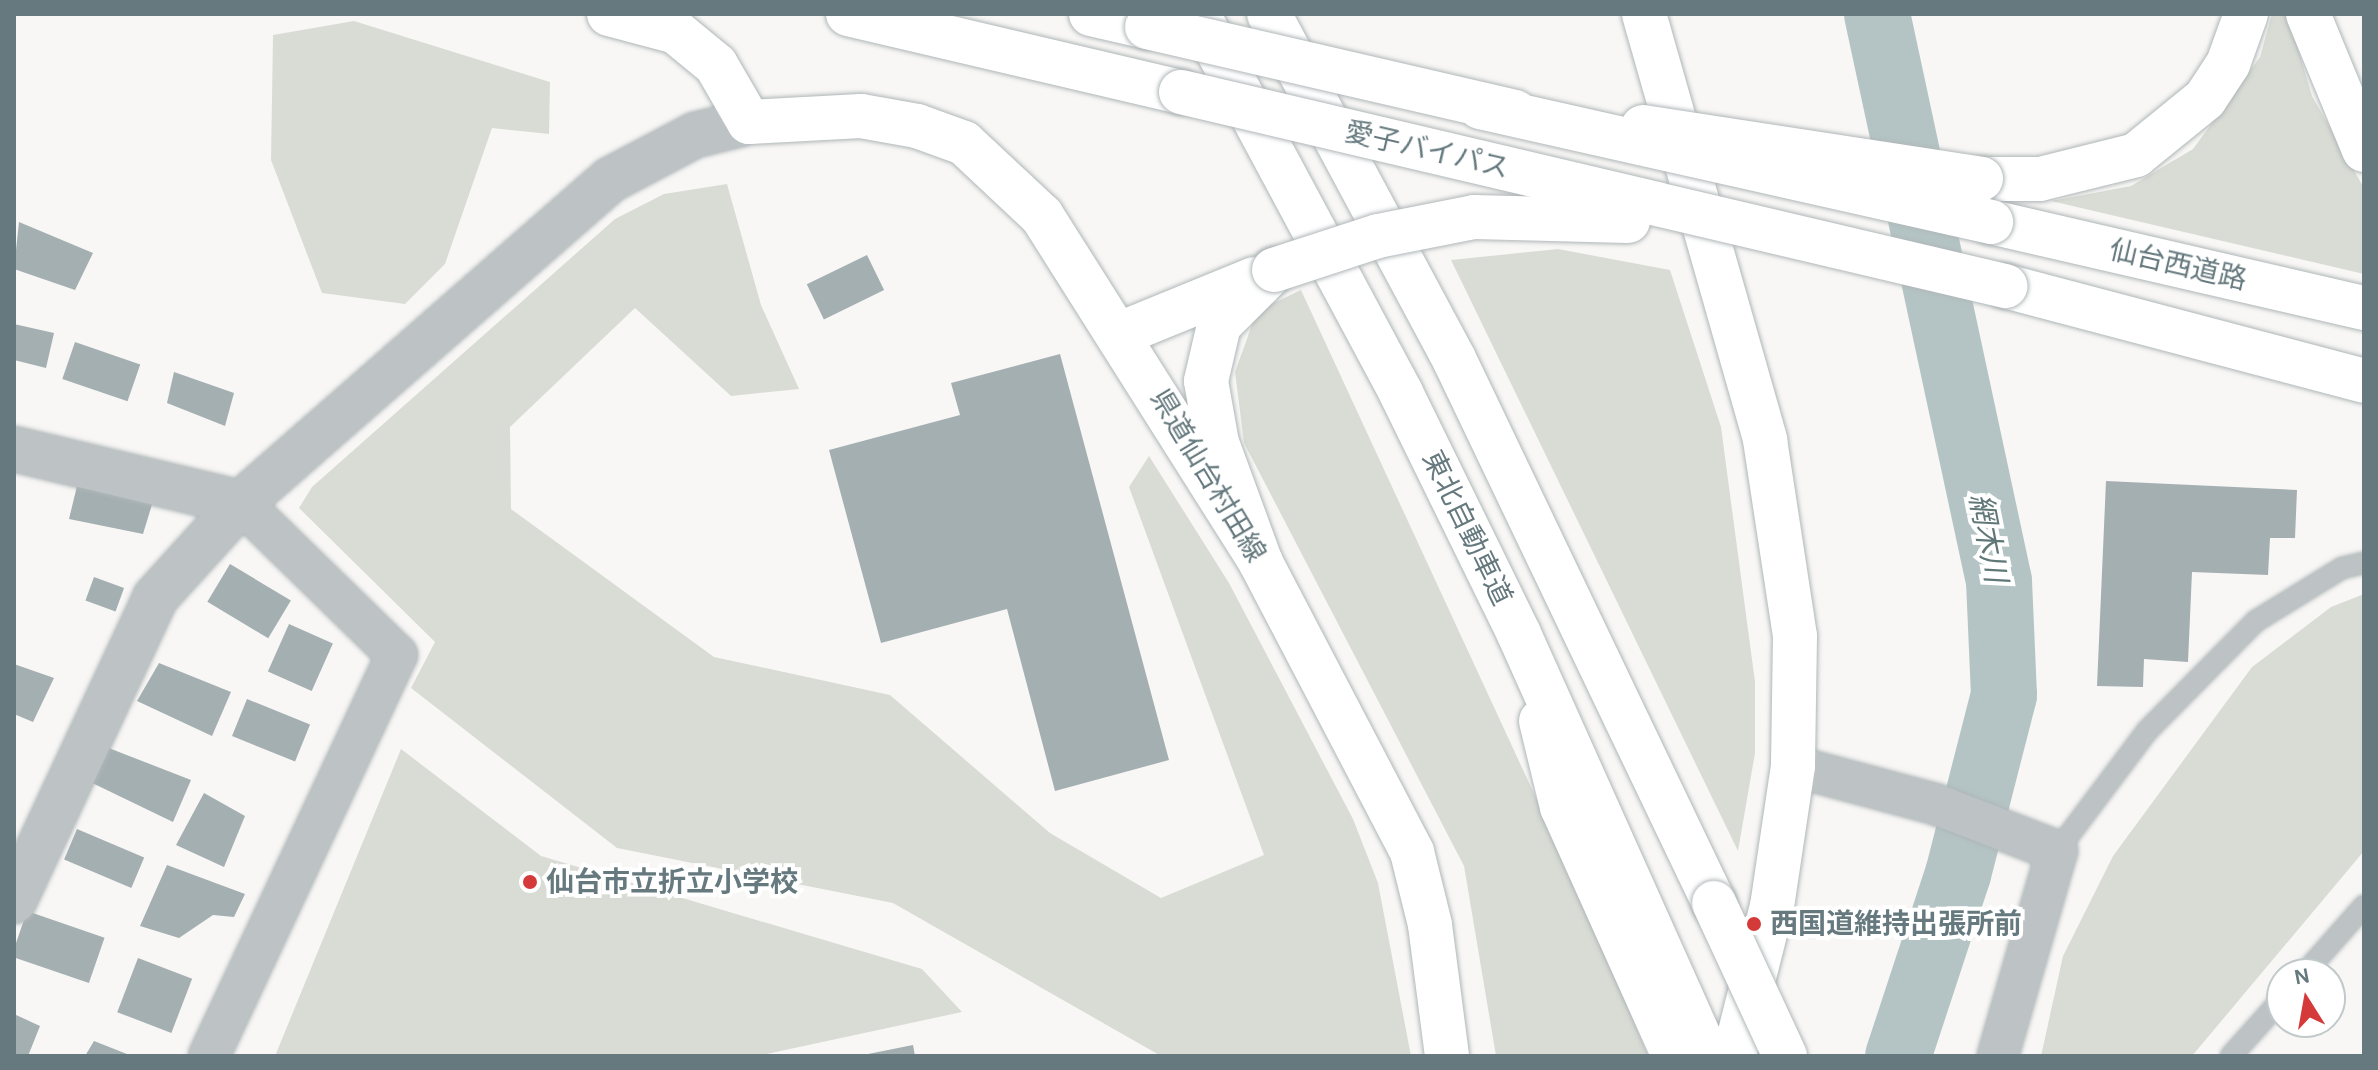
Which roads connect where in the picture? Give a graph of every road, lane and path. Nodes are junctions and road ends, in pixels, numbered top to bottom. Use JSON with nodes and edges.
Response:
{"nodes":[{"id":1,"x":609,"y":14,"type":"edge"},
{"id":2,"x":848,"y":14,"type":"edge"},
{"id":3,"x":1091,"y":14,"type":"edge"},
{"id":4,"x":1198,"y":14,"type":"edge"},
{"id":5,"x":1269,"y":14,"type":"edge"},
{"id":6,"x":1644,"y":14,"type":"edge"},
{"id":7,"x":2246,"y":14,"type":"edge"},
{"id":8,"x":2308,"y":14,"type":"edge"},
{"id":9,"x":1480,"y":107,"type":"junction"},
{"id":10,"x":749,"y":122,"type":"junction"},
{"id":11,"x":2364,"y":150,"type":"edge"},
{"id":12,"x":1991,"y":222,"type":"joint"},
{"id":13,"x":1911,"y":265,"type":"junction"},
{"id":14,"x":1274,"y":270,"type":"junction"},
{"id":15,"x":2005,"y":286,"type":"junction"},
{"id":16,"x":2364,"y":308,"type":"edge"},
{"id":17,"x":1122,"y":333,"type":"junction"},
{"id":18,"x":2364,"y":368,"type":"edge"},
{"id":19,"x":2364,"y":381,"type":"edge"},
{"id":20,"x":14,"y":449,"type":"edge"},
{"id":21,"x":241,"y":503,"type":"junction"},
{"id":22,"x":1261,"y":563,"type":"junction"},
{"id":23,"x":2364,"y":563,"type":"edge"},
{"id":24,"x":1519,"y":634,"type":"junction"},
{"id":25,"x":1793,"y":766,"type":"junction"},
{"id":26,"x":2057,"y":851,"type":"junction"},
{"id":27,"x":14,"y":901,"type":"edge"},
{"id":28,"x":1714,"y":903,"type":"junction"},
{"id":29,"x":2364,"y":906,"type":"edge"},
{"id":30,"x":2318,"y":958,"type":"edge"},
{"id":31,"x":2266,"y":1017,"type":"edge"},
{"id":32,"x":1684,"y":1052,"type":"edge"},
{"id":33,"x":209,"y":1056,"type":"edge"},
{"id":34,"x":1447,"y":1056,"type":"edge"},
{"id":35,"x":1734,"y":1056,"type":"edge"},
{"id":36,"x":1769,"y":1056,"type":"edge"},
{"id":37,"x":1785,"y":1056,"type":"edge"},
{"id":38,"x":1998,"y":1056,"type":"edge"},
{"id":39,"x":2231,"y":1056,"type":"edge"}],
"edges":[{"from":1,"to":10,"type":"main road"},
{"from":2,"to":13,"type":"main road","name":"愛子バイパス","bridge":true},
{"from":3,"to":9,"type":"main road","name":"愛子バイパス","bridge":true},
{"from":4,"to":24,"type":"main road","name":"東北自動車道"},
{"from":5,"to":28,"type":"main road"},
{"from":6,"to":25,"type":"main road"},
{"from":7,"to":9,"type":"main road","bridge":true},
{"from":8,"to":11,"type":"main road"},
{"from":9,"to":12,"type":"main road","name":"愛子バイパス","bridge":true},
{"from":10,"to":17,"type":"main road","name":"県道仙台村田線"},
{"from":10,"to":21,"type":"street"},
{"from":12,"to":16,"type":"main road","name":"仙台西道路"},
{"from":13,"to":14,"type":"main road","bridge":true},
{"from":13,"to":15,"type":"main road","name":"愛子バイパス","bridge":true},
{"from":14,"to":17,"type":"main road"},
{"from":14,"to":22,"type":"main road"},
{"from":15,"to":18,"type":"main road","name":"仙台西道路"},
{"from":15,"to":19,"type":"main road"},
{"from":17,"to":22,"type":"main road","name":"県道仙台村田線"},
{"from":20,"to":21,"type":"street"},
{"from":21,"to":27,"type":"street"},
{"from":21,"to":33,"type":"street"},
{"from":22,"to":34,"type":"main road","name":"県道仙台村田線"},
{"from":23,"to":26,"type":"lane"},
{"from":24,"to":32,"type":"main road"},
{"from":24,"to":32,"type":"main road","name":"東北自動車道"},
{"from":25,"to":26,"type":"street"},
{"from":25,"to":35,"type":"main road"},
{"from":26,"to":38,"type":"street"},
{"from":28,"to":36,"type":"main road","bridge":true},
{"from":28,"to":37,"type":"main road","bridge":true},
{"from":29,"to":30,"type":"lane"},
{"from":31,"to":39,"type":"lane"}]}
